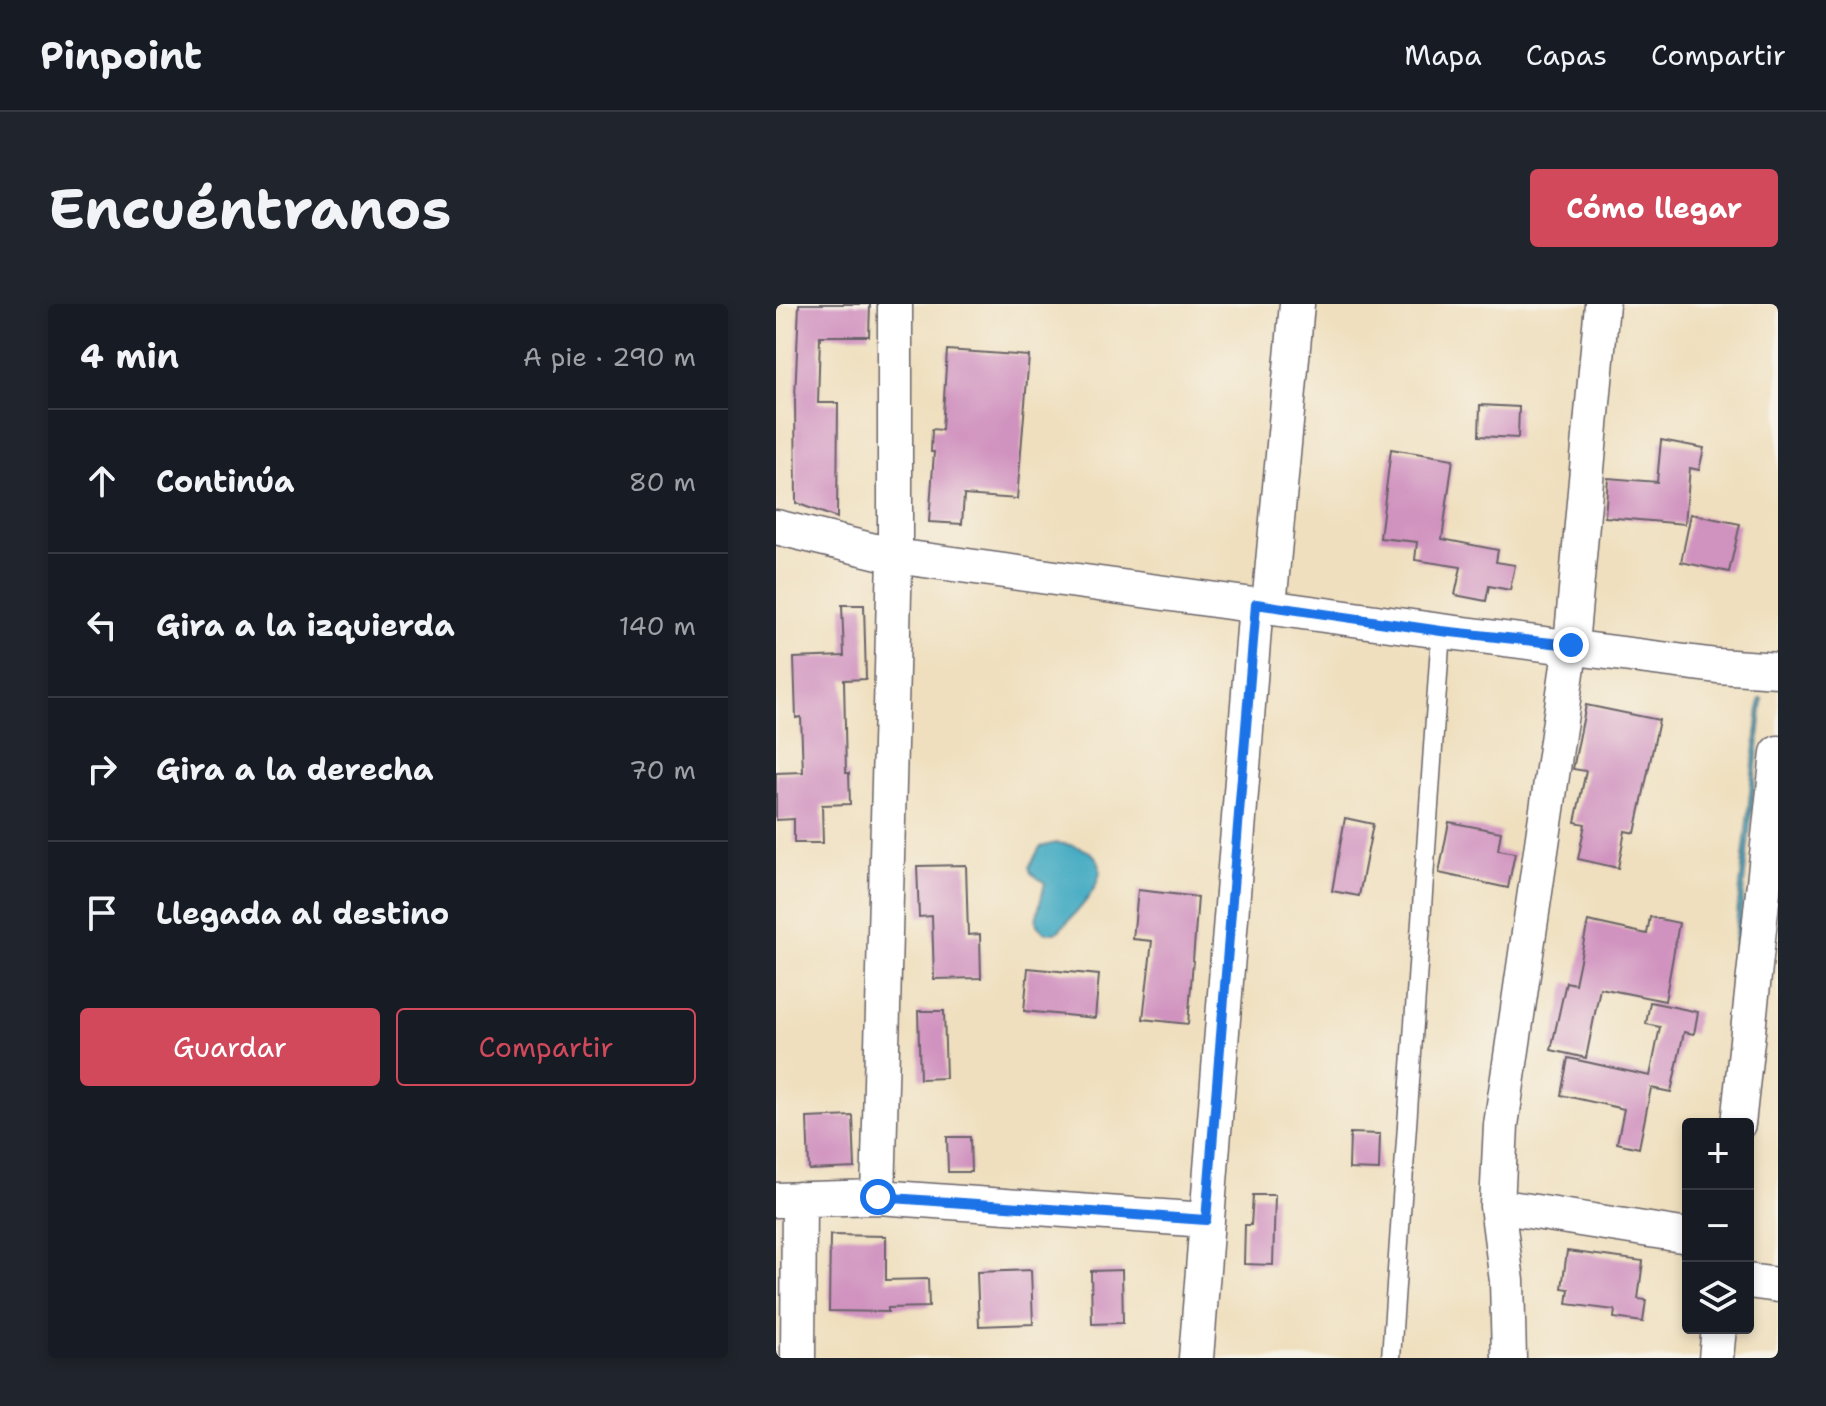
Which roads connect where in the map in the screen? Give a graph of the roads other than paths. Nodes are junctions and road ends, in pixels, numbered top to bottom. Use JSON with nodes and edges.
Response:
{"nodes":[{"id":1,"x":895,"y":304,"type":"edge"},
{"id":2,"x":1297,"y":304,"type":"edge"},
{"id":3,"x":1602,"y":304,"type":"edge"},
{"id":4,"x":776,"y":527,"type":"edge"},
{"id":5,"x":895,"y":556,"type":"junction"},
{"id":6,"x":1263,"y":605,"type":"junction"},
{"id":7,"x":1441,"y":631,"type":"junction"},
{"id":8,"x":1571,"y":645,"type":"junction"},
{"id":9,"x":1778,"y":670,"type":"edge"},
{"id":10,"x":1778,"y":753,"type":"edge"},
{"id":11,"x":1739,"y":1118,"type":"edge"},
{"id":12,"x":878,"y":1197,"type":"junction"},
{"id":13,"x":787,"y":1200,"type":"edge"},
{"id":14,"x":1497,"y":1206,"type":"junction"},
{"id":15,"x":1206,"y":1220,"type":"junction"},
{"id":16,"x":1682,"y":1235,"type":"edge"},
{"id":17,"x":1754,"y":1282,"type":"edge"},
{"id":18,"x":1778,"y":1285,"type":"edge"},
{"id":19,"x":1718,"y":1334,"type":"edge"},
{"id":20,"x":798,"y":1358,"type":"edge"},
{"id":21,"x":1196,"y":1358,"type":"edge"},
{"id":22,"x":1391,"y":1358,"type":"edge"},
{"id":23,"x":1509,"y":1358,"type":"edge"},
{"id":24,"x":1716,"y":1358,"type":"edge"}],
"edges":[{"from":1,"to":5,"type":"street"},
{"from":2,"to":6,"type":"street"},
{"from":3,"to":8,"type":"street"},
{"from":4,"to":5,"type":"street"},
{"from":5,"to":6,"type":"street"},
{"from":5,"to":12,"type":"street"},
{"from":6,"to":7,"type":"street"},
{"from":6,"to":15,"type":"street"},
{"from":7,"to":8,"type":"street"},
{"from":7,"to":22,"type":"lane"},
{"from":8,"to":9,"type":"street"},
{"from":8,"to":14,"type":"street"},
{"from":10,"to":11,"type":"street"},
{"from":12,"to":13,"type":"street"},
{"from":12,"to":15,"type":"street"},
{"from":13,"to":20,"type":"street"},
{"from":14,"to":16,"type":"street"},
{"from":14,"to":23,"type":"street"},
{"from":15,"to":21,"type":"street"},
{"from":17,"to":18,"type":"street"},
{"from":19,"to":24,"type":"street"}]}
